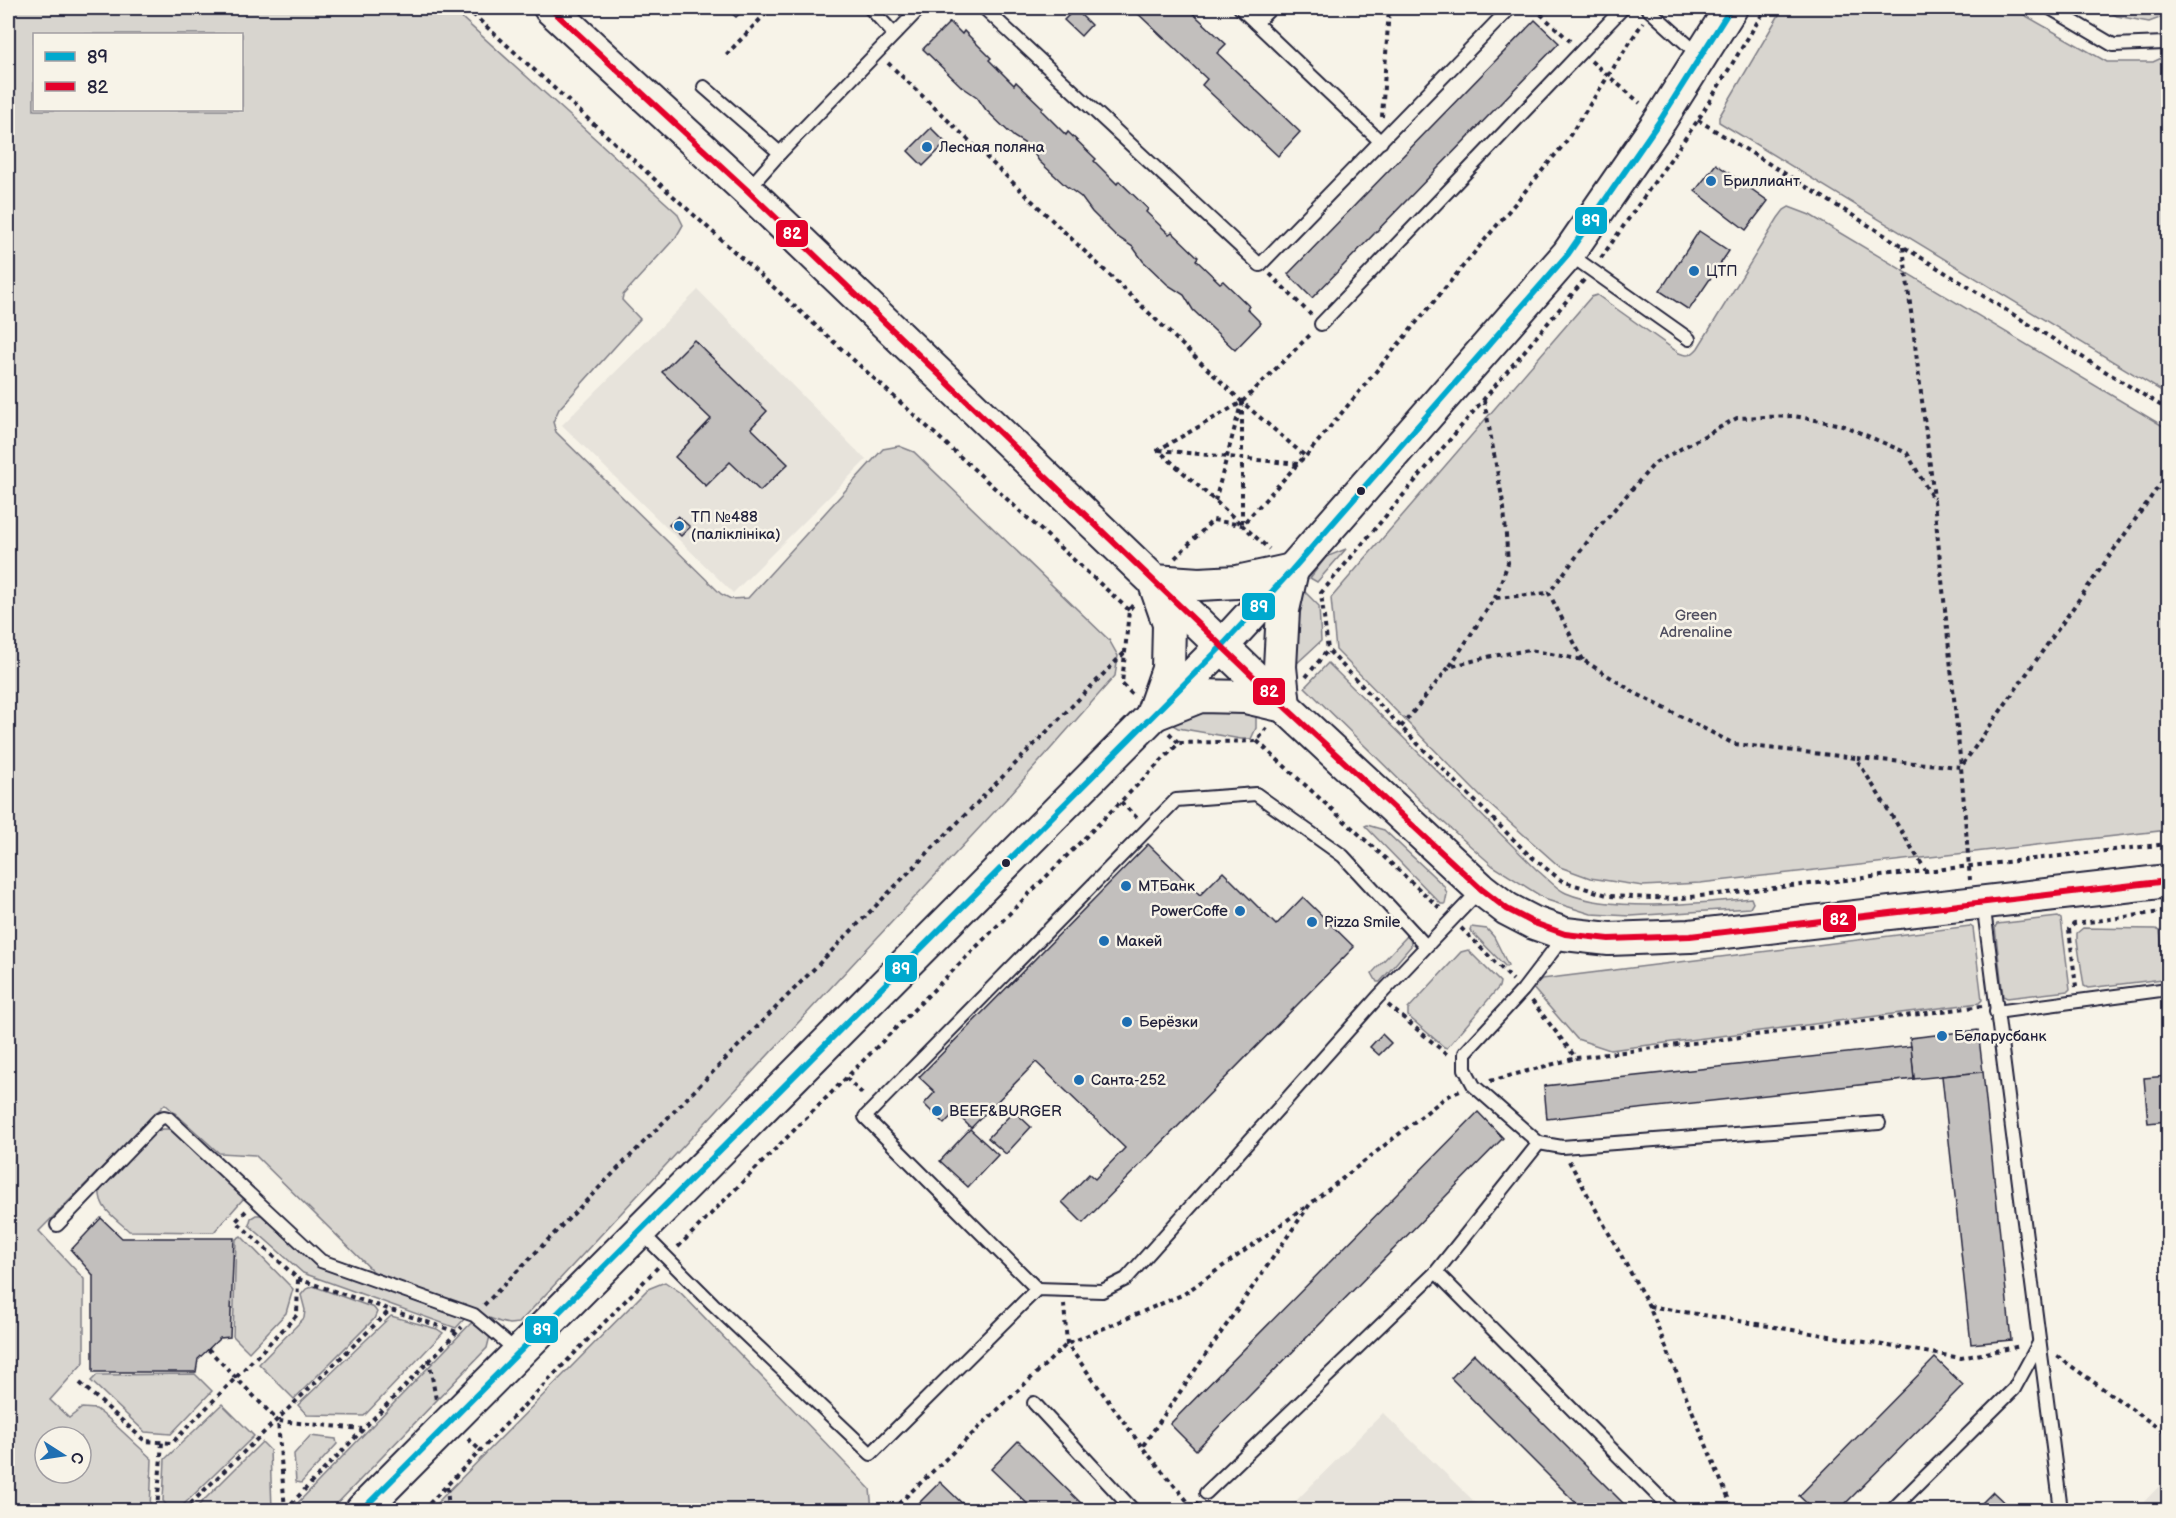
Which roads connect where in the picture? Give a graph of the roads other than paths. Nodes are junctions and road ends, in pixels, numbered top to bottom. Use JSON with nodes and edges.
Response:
{"nodes":[{"id":1,"x":550,"y":8,"type":"edge"},
{"id":2,"x":870,"y":8,"type":"edge"},
{"id":3,"x":920,"y":8,"type":"edge"},
{"id":4,"x":984,"y":8,"type":"edge"},
{"id":5,"x":1240,"y":8,"type":"edge"},
{"id":6,"x":1271,"y":8,"type":"edge"},
{"id":7,"x":1510,"y":8,"type":"edge"},
{"id":8,"x":1623,"y":8,"type":"edge"},
{"id":9,"x":1731,"y":8,"type":"edge"},
{"id":10,"x":2050,"y":8,"type":"edge"},
{"id":11,"x":1646,"y":13,"type":"edge"},
{"id":12,"x":1256,"y":23,"type":"junction"},
{"id":13,"x":894,"y":34,"type":"junction"},
{"id":14,"x":2169,"y":41,"type":"edge"},
{"id":15,"x":1701,"y":57,"type":"junction"},
{"id":16,"x":704,"y":87,"type":"dead end"},
{"id":17,"x":1381,"y":142,"type":"junction"},
{"id":18,"x":780,"y":153,"type":"junction"},
{"id":19,"x":747,"y":190,"type":"junction"},
{"id":20,"x":1580,"y":262,"type":"junction"},
{"id":21,"x":1321,"y":324,"type":"road end"},
{"id":22,"x":1689,"y":339,"type":"dead end"},
{"id":23,"x":1282,"y":560,"type":"junction"},
{"id":24,"x":1156,"y":578,"type":"junction"},
{"id":25,"x":1222,"y":646,"type":"junction"},
{"id":26,"x":1142,"y":704,"type":"junction"},
{"id":27,"x":1286,"y":704,"type":"junction"},
{"id":28,"x":1481,"y":889,"type":"junction"},
{"id":29,"x":1977,"y":893,"type":"junction"},
{"id":30,"x":2168,"y":901,"type":"edge"},
{"id":31,"x":1565,"y":934,"type":"junction"},
{"id":32,"x":1426,"y":946,"type":"junction"},
{"id":33,"x":2169,"y":989,"type":"edge"},
{"id":34,"x":1996,"y":1008,"type":"junction"},
{"id":35,"x":1879,"y":1123,"type":"dead end"},
{"id":36,"x":1539,"y":1143,"type":"junction"},
{"id":37,"x":57,"y":1225,"type":"dead end"},
{"id":38,"x":640,"y":1231,"type":"junction"},
{"id":39,"x":1436,"y":1272,"type":"junction"},
{"id":40,"x":1036,"y":1289,"type":"junction"},
{"id":41,"x":2039,"y":1343,"type":"junction"},
{"id":42,"x":519,"y":1354,"type":"junction"},
{"id":43,"x":1034,"y":1402,"type":"dead end"},
{"id":44,"x":1206,"y":1493,"type":"road end"},
{"id":45,"x":362,"y":1510,"type":"edge"},
{"id":46,"x":1133,"y":1510,"type":"edge"},
{"id":47,"x":1672,"y":1510,"type":"edge"},
{"id":48,"x":1892,"y":1510,"type":"edge"},
{"id":49,"x":2061,"y":1510,"type":"edge"}],
"edges":[{"from":1,"to":19,"type":"main road"},
{"from":2,"to":13,"type":"lane"},
{"from":3,"to":13,"type":"lane"},
{"from":4,"to":17,"type":"lane"},
{"from":5,"to":12,"type":"lane"},
{"from":6,"to":12,"type":"lane"},
{"from":7,"to":17,"type":"lane"},
{"from":8,"to":21,"type":"lane"},
{"from":9,"to":15,"type":"main road"},
{"from":10,"to":14,"type":"lane"},
{"from":11,"to":15,"type":"lane"},
{"from":12,"to":17,"type":"lane"},
{"from":13,"to":18,"type":"lane"},
{"from":15,"to":20,"type":"main road"},
{"from":16,"to":18,"type":"lane"},
{"from":18,"to":19,"type":"lane"},
{"from":19,"to":24,"type":"main road"},
{"from":20,"to":22,"type":"lane"},
{"from":20,"to":23,"type":"main road"},
{"from":23,"to":24,"type":"main road"},
{"from":23,"to":25,"type":"main road"},
{"from":23,"to":27,"type":"main road"},
{"from":24,"to":25,"type":"main road"},
{"from":24,"to":26,"type":"main road"},
{"from":25,"to":26,"type":"main road"},
{"from":25,"to":27,"type":"main road"},
{"from":26,"to":27,"type":"main road"},
{"from":26,"to":38,"type":"main road"},
{"from":27,"to":28,"type":"main road"},
{"from":28,"to":31,"type":"main road"},
{"from":28,"to":32,"type":"lane"},
{"from":29,"to":30,"type":"main road"},
{"from":29,"to":31,"type":"main road"},
{"from":29,"to":34,"type":"lane"},
{"from":31,"to":36,"type":"lane"},
{"from":32,"to":40,"type":"lane"},
{"from":32,"to":40,"type":"lane"},
{"from":33,"to":34,"type":"lane"},
{"from":34,"to":41,"type":"lane"},
{"from":35,"to":36,"type":"lane"},
{"from":36,"to":39,"type":"lane"},
{"from":37,"to":42,"type":"lane"},
{"from":38,"to":40,"type":"lane"},
{"from":38,"to":42,"type":"main road"},
{"from":39,"to":44,"type":"lane"},
{"from":39,"to":47,"type":"lane"},
{"from":41,"to":48,"type":"lane"},
{"from":41,"to":49,"type":"lane"},
{"from":42,"to":45,"type":"main road"},
{"from":43,"to":46,"type":"lane"}]}
